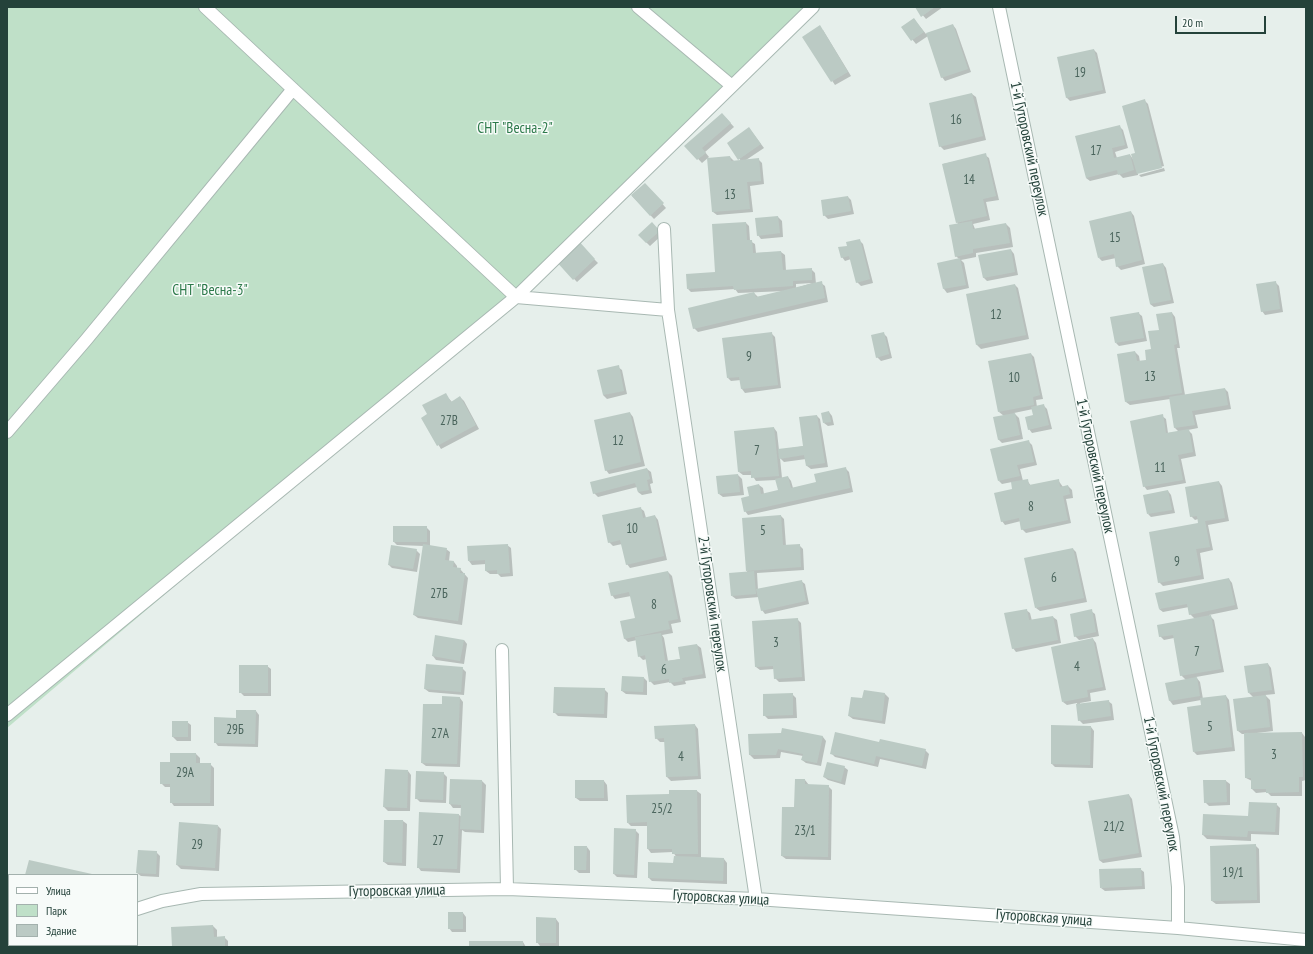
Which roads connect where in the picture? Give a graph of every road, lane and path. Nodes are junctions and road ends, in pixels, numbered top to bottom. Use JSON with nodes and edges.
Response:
{"nodes":[{"id":1,"x":205,"y":7,"type":"edge"},
{"id":2,"x":638,"y":7,"type":"edge"},
{"id":3,"x":813,"y":7,"type":"edge"},
{"id":4,"x":999,"y":7,"type":"edge"},
{"id":5,"x":732,"y":86,"type":"junction"},
{"id":6,"x":293,"y":89,"type":"junction"},
{"id":7,"x":664,"y":230,"type":"dead end"},
{"id":8,"x":516,"y":297,"type":"junction"},
{"id":9,"x":668,"y":310,"type":"junction"},
{"id":10,"x":7,"y":432,"type":"edge"},
{"id":11,"x":502,"y":650,"type":"dead end"},
{"id":12,"x":7,"y":715,"type":"edge"},
{"id":13,"x":507,"y":889,"type":"junction"},
{"id":14,"x":756,"y":899,"type":"junction"},
{"id":15,"x":138,"y":909,"type":"edge"},
{"id":16,"x":1178,"y":928,"type":"junction"},
{"id":17,"x":1306,"y":940,"type":"edge"}],
"edges":[{"from":1,"to":6,"type":"street"},
{"from":2,"to":5,"type":"street"},
{"from":3,"to":5,"type":"street"},
{"from":4,"to":16,"type":"street","name":"1-й Гуторовский переулок"},
{"from":5,"to":8,"type":"street"},
{"from":6,"to":8,"type":"street"},
{"from":6,"to":10,"type":"street"},
{"from":7,"to":9,"type":"street","name":"2-й Гуторовский переулок"},
{"from":8,"to":9,"type":"street"},
{"from":8,"to":12,"type":"street"},
{"from":9,"to":14,"type":"street","name":"2-й Гуторовский переулок"},
{"from":11,"to":13,"type":"street"},
{"from":13,"to":14,"type":"street","name":"Гуторовская улица"},
{"from":13,"to":15,"type":"street","name":"Гуторовская улица"},
{"from":14,"to":16,"type":"street","name":"Гуторовская улица"},
{"from":16,"to":17,"type":"street","name":"Гуторовская улица"}]}
